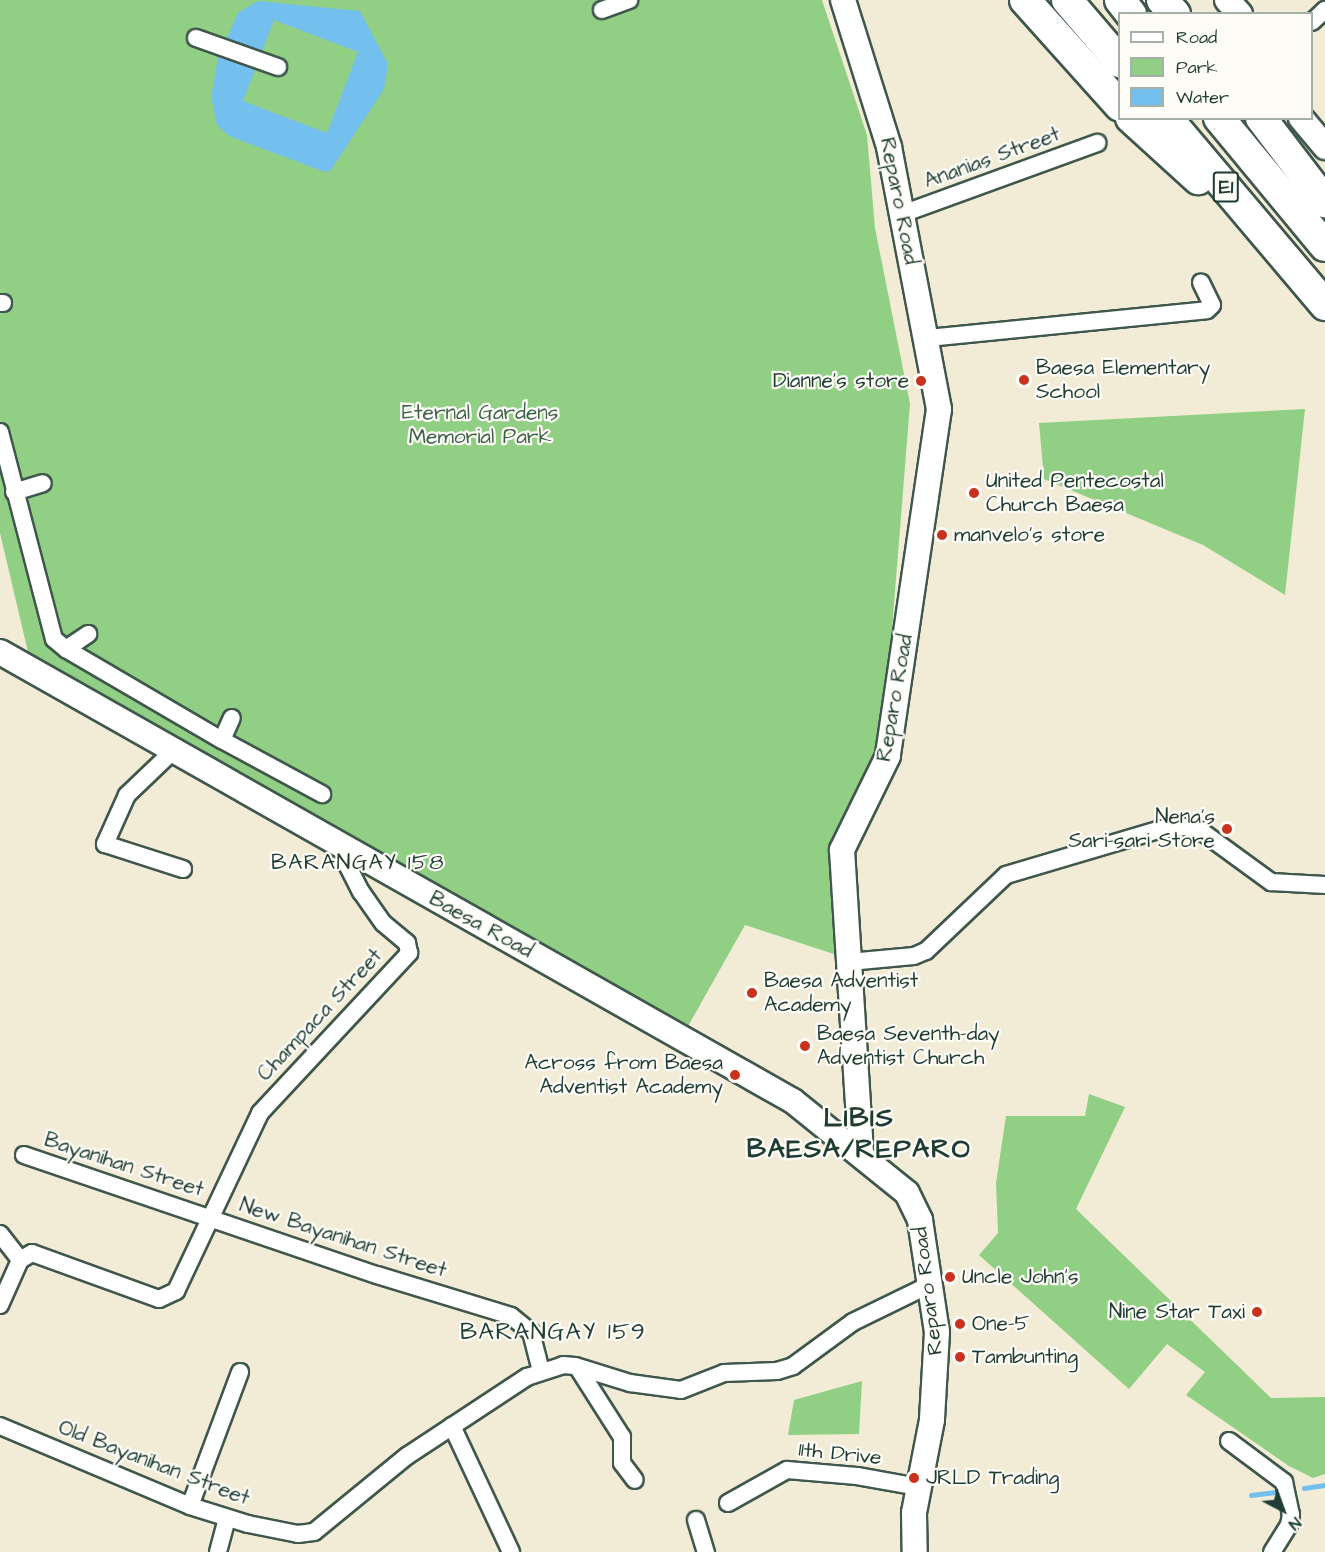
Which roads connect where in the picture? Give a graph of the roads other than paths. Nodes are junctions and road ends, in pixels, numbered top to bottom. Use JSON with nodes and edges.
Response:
{"nodes":[{"id":1,"x":629,"y":0,"type":"edge"},
{"id":2,"x":843,"y":0,"type":"edge"},
{"id":3,"x":1026,"y":0,"type":"edge"},
{"id":4,"x":1067,"y":0,"type":"edge"},
{"id":5,"x":1120,"y":0,"type":"edge"},
{"id":6,"x":1162,"y":0,"type":"edge"},
{"id":7,"x":1227,"y":0,"type":"edge"},
{"id":8,"x":602,"y":10,"type":"dead end"},
{"id":9,"x":1325,"y":10,"type":"edge"},
{"id":10,"x":1129,"y":12,"type":"edge"},
{"id":11,"x":1173,"y":12,"type":"edge"},
{"id":12,"x":1238,"y":12,"type":"edge"},
{"id":13,"x":1313,"y":20,"type":"edge"},
{"id":14,"x":196,"y":38,"type":"dead end"},
{"id":15,"x":1118,"y":61,"type":"edge"},
{"id":16,"x":278,"y":67,"type":"dead end"},
{"id":17,"x":1118,"y":105,"type":"edge"},
{"id":18,"x":1133,"y":120,"type":"edge"},
{"id":19,"x":1169,"y":120,"type":"edge"},
{"id":20,"x":1221,"y":120,"type":"edge"},
{"id":21,"x":1263,"y":120,"type":"edge"},
{"id":22,"x":1303,"y":120,"type":"edge"},
{"id":23,"x":1097,"y":144,"type":"dead end"},
{"id":24,"x":1325,"y":147,"type":"edge"},
{"id":25,"x":1325,"y":202,"type":"edge"},
{"id":26,"x":902,"y":214,"type":"junction"},
{"id":27,"x":1325,"y":246,"type":"edge"},
{"id":28,"x":1284,"y":256,"type":"junction"},
{"id":29,"x":1201,"y":282,"type":"dead end"},
{"id":30,"x":1325,"y":305,"type":"edge"},
{"id":31,"x":928,"y":338,"type":"junction"},
{"id":32,"x":0,"y":432,"type":"edge"},
{"id":33,"x":43,"y":483,"type":"dead end"},
{"id":34,"x":14,"y":492,"type":"junction"},
{"id":35,"x":88,"y":634,"type":"dead end"},
{"id":36,"x":66,"y":649,"type":"junction"},
{"id":37,"x":0,"y":652,"type":"edge"},
{"id":38,"x":232,"y":718,"type":"dead end"},
{"id":39,"x":222,"y":740,"type":"junction"},
{"id":40,"x":173,"y":751,"type":"junction"},
{"id":41,"x":321,"y":794,"type":"dead end"},
{"id":42,"x":354,"y":855,"type":"junction"},
{"id":43,"x":183,"y":869,"type":"dead end"},
{"id":44,"x":1325,"y":885,"type":"edge"},
{"id":45,"x":849,"y":962,"type":"junction"},
{"id":46,"x":861,"y":1154,"type":"junction"},
{"id":47,"x":24,"y":1155,"type":"dead end"},
{"id":48,"x":211,"y":1217,"type":"junction"},
{"id":49,"x":0,"y":1234,"type":"edge"},
{"id":50,"x":20,"y":1260,"type":"junction"},
{"id":51,"x":931,"y":1284,"type":"junction"},
{"id":52,"x":0,"y":1305,"type":"edge"},
{"id":53,"x":578,"y":1368,"type":"junction"},
{"id":54,"x":541,"y":1371,"type":"junction"},
{"id":55,"x":240,"y":1372,"type":"dead end"},
{"id":56,"x":0,"y":1426,"type":"edge"},
{"id":57,"x":452,"y":1426,"type":"junction"},
{"id":58,"x":1229,"y":1441,"type":"dead end"},
{"id":59,"x":635,"y":1480,"type":"dead end"},
{"id":60,"x":920,"y":1487,"type":"junction"},
{"id":61,"x":728,"y":1503,"type":"dead end"},
{"id":62,"x":190,"y":1506,"type":"junction"},
{"id":63,"x":227,"y":1518,"type":"junction"},
{"id":64,"x":696,"y":1520,"type":"dead end"},
{"id":65,"x":218,"y":1552,"type":"edge"},
{"id":66,"x":511,"y":1552,"type":"edge"},
{"id":67,"x":706,"y":1552,"type":"edge"},
{"id":68,"x":915,"y":1552,"type":"edge"},
{"id":69,"x":1272,"y":1552,"type":"edge"}],
"edges":[{"from":1,"to":8,"type":"street"},
{"from":2,"to":26,"type":"main road","name":"Reparo Road"},
{"from":3,"to":17,"type":"highway"},
{"from":4,"to":15,"type":"highway"},
{"from":5,"to":10,"type":"highway"},
{"from":6,"to":11,"type":"highway"},
{"from":7,"to":12,"type":"main road"},
{"from":9,"to":13,"type":"street"},
{"from":14,"to":16,"type":"street"},
{"from":18,"to":28,"type":"highway"},
{"from":19,"to":28,"type":"highway","number":"E1"},
{"from":20,"to":27,"type":"highway","number":"E1"},
{"from":21,"to":25,"type":"highway"},
{"from":22,"to":24,"type":"main road"},
{"from":23,"to":26,"type":"street","name":"Ananias Street"},
{"from":26,"to":31,"type":"main road","name":"Reparo Road"},
{"from":28,"to":30,"type":"highway","number":"E1"},
{"from":29,"to":31,"type":"street"},
{"from":31,"to":45,"type":"main road","name":"Reparo Road"},
{"from":32,"to":34,"type":"street"},
{"from":33,"to":34,"type":"street"},
{"from":34,"to":36,"type":"street"},
{"from":35,"to":36,"type":"street"},
{"from":36,"to":39,"type":"street"},
{"from":37,"to":40,"type":"main road","name":"Baesa Road"},
{"from":38,"to":39,"type":"street"},
{"from":39,"to":41,"type":"street"},
{"from":40,"to":42,"type":"main road","name":"Baesa Road"},
{"from":40,"to":43,"type":"street"},
{"from":42,"to":46,"type":"main road","name":"Baesa Road"},
{"from":42,"to":48,"type":"street","name":"Champaca Street"},
{"from":44,"to":45,"type":"street"},
{"from":45,"to":46,"type":"main road","name":"Reparo Road"},
{"from":46,"to":51,"type":"main road","name":"Reparo Road"},
{"from":47,"to":48,"type":"street","name":"Bayanihan Street"},
{"from":48,"to":50,"type":"street","name":"New Bayanihan Street"},
{"from":48,"to":54,"type":"street","name":"New Bayanihan Street"},
{"from":49,"to":50,"type":"street"},
{"from":50,"to":52,"type":"street"},
{"from":51,"to":53,"type":"street","name":"Old Bayanihan Street"},
{"from":51,"to":60,"type":"main road","name":"Reparo Road"},
{"from":53,"to":54,"type":"street","name":"Old Bayanihan Street"},
{"from":53,"to":59,"type":"street"},
{"from":54,"to":57,"type":"street","name":"Old Bayanihan Street"},
{"from":55,"to":62,"type":"street"},
{"from":56,"to":62,"type":"street","name":"Old Bayanihan Street"},
{"from":57,"to":63,"type":"street","name":"Old Bayanihan Street"},
{"from":57,"to":66,"type":"street"},
{"from":58,"to":69,"type":"street"},
{"from":60,"to":61,"type":"street","name":"11th Drive"},
{"from":60,"to":68,"type":"main road","name":"Reparo Road"},
{"from":62,"to":63,"type":"street","name":"Old Bayanihan Street"},
{"from":63,"to":65,"type":"street"},
{"from":64,"to":67,"type":"street"}]}
